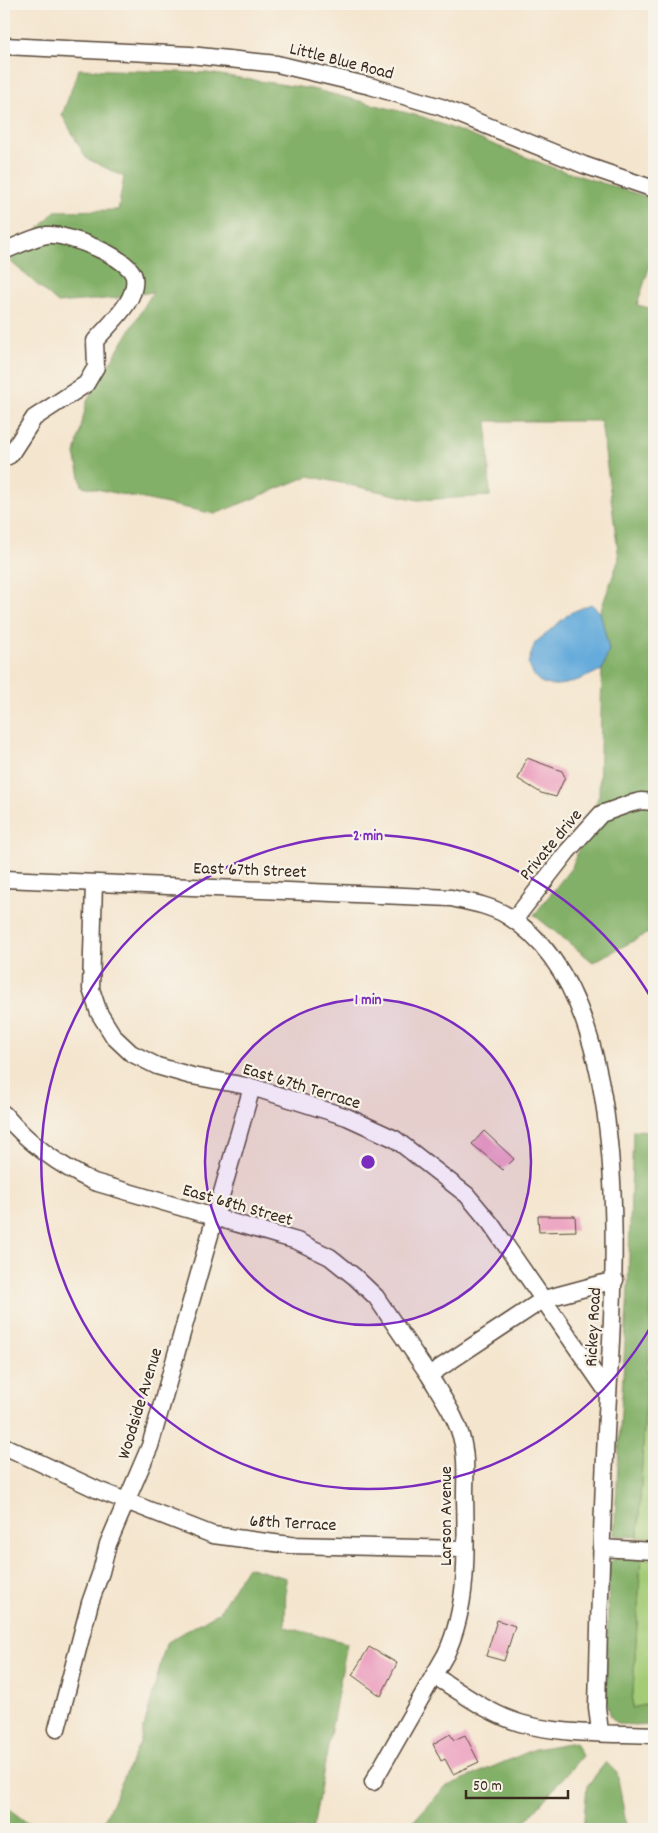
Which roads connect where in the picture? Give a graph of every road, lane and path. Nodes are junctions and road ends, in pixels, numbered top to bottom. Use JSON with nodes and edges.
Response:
{"nodes":[{"id":1,"x":4,"y":46,"type":"edge"},
{"id":2,"x":654,"y":189,"type":"edge"},
{"id":3,"x":4,"y":251,"type":"edge"},
{"id":4,"x":4,"y":458,"type":"edge"},
{"id":5,"x":654,"y":802,"type":"edge"},
{"id":6,"x":4,"y":879,"type":"edge"},
{"id":7,"x":94,"y":883,"type":"junction"},
{"id":8,"x":493,"y":909,"type":"joint"},
{"id":9,"x":514,"y":920,"type":"junction"},
{"id":10,"x":252,"y":1087,"type":"junction"},
{"id":11,"x":4,"y":1114,"type":"edge"},
{"id":12,"x":214,"y":1218,"type":"junction"},
{"id":13,"x":615,"y":1280,"type":"junction"},
{"id":14,"x":544,"y":1300,"type":"junction"},
{"id":15,"x":429,"y":1375,"type":"junction"},
{"id":16,"x":608,"y":1393,"type":"junction"},
{"id":17,"x":4,"y":1446,"type":"edge"},
{"id":18,"x":125,"y":1501,"type":"junction"},
{"id":19,"x":464,"y":1548,"type":"junction"},
{"id":20,"x":601,"y":1548,"type":"junction"},
{"id":21,"x":654,"y":1551,"type":"edge"},
{"id":22,"x":435,"y":1676,"type":"junction"},
{"id":23,"x":57,"y":1728,"type":"dead end"},
{"id":24,"x":600,"y":1732,"type":"junction"},
{"id":25,"x":654,"y":1735,"type":"edge"},
{"id":26,"x":373,"y":1782,"type":"dead end"}],
"edges":[{"from":1,"to":2,"type":"street","name":"Little Blue Road"},
{"from":3,"to":4,"type":"street"},
{"from":5,"to":9,"type":"street","name":"Private drive"},
{"from":6,"to":7,"type":"street","name":"East 67th Street"},
{"from":7,"to":8,"type":"street","name":"East 67th Street"},
{"from":7,"to":10,"type":"street","name":"East 67th Terrace"},
{"from":8,"to":9,"type":"street","name":"Rickey Road"},
{"from":9,"to":13,"type":"street","name":"Rickey Road"},
{"from":10,"to":12,"type":"street","name":"Woodside Avenue"},
{"from":10,"to":14,"type":"street","name":"East 67th Terrace"},
{"from":11,"to":12,"type":"street","name":"East 68th Street"},
{"from":12,"to":15,"type":"street","name":"East 68th Street"},
{"from":12,"to":18,"type":"street","name":"Woodside Avenue"},
{"from":13,"to":14,"type":"street"},
{"from":13,"to":16,"type":"street","name":"Rickey Road"},
{"from":14,"to":15,"type":"street"},
{"from":14,"to":16,"type":"street","name":"East 67th Terrace"},
{"from":15,"to":19,"type":"street","name":"Larson Avenue"},
{"from":16,"to":20,"type":"street","name":"Rickey Road"},
{"from":17,"to":18,"type":"street","name":"68th Terrace"},
{"from":18,"to":19,"type":"street","name":"68th Terrace"},
{"from":18,"to":23,"type":"street","name":"Woodside Avenue"},
{"from":19,"to":22,"type":"street","name":"Larson Avenue"},
{"from":20,"to":21,"type":"street"},
{"from":20,"to":24,"type":"street","name":"Rickey Road"},
{"from":22,"to":24,"type":"street"},
{"from":22,"to":26,"type":"street","name":"Larson Avenue"},
{"from":24,"to":25,"type":"street"}]}
